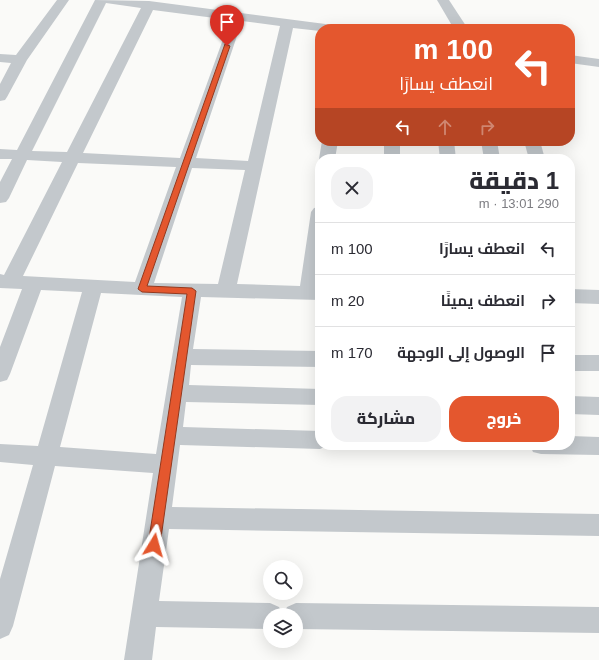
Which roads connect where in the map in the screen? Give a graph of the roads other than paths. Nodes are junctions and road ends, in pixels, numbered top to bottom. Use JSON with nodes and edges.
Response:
{"nodes":[{"id":1,"x":63,"y":0,"type":"edge"},
{"id":2,"x":101,"y":0,"type":"edge"},
{"id":3,"x":107,"y":0,"type":"edge"},
{"id":4,"x":443,"y":0,"type":"edge"},
{"id":5,"x":149,"y":5,"type":"junction"},
{"id":6,"x":237,"y":17,"type":"junction"},
{"id":7,"x":287,"y":23,"type":"junction"},
{"id":8,"x":458,"y":24,"type":"edge"},
{"id":9,"x":315,"y":27,"type":"edge"},
{"id":10,"x":0,"y":58,"type":"edge"},
{"id":11,"x":20,"y":60,"type":"junction"},
{"id":12,"x":575,"y":60,"type":"edge"},
{"id":13,"x":599,"y":63,"type":"edge"},
{"id":14,"x":0,"y":97,"type":"edge"},
{"id":15,"x":0,"y":154,"type":"edge"},
{"id":16,"x":22,"y":155,"type":"junction"},
{"id":17,"x":72,"y":158,"type":"junction"},
{"id":18,"x":186,"y":162,"type":"junction"},
{"id":19,"x":255,"y":166,"type":"junction"},
{"id":20,"x":0,"y":198,"type":"edge"},
{"id":21,"x":315,"y":280,"type":"edge"},
{"id":22,"x":5,"y":281,"type":"edge"},
{"id":23,"x":34,"y":283,"type":"junction"},
{"id":24,"x":93,"y":287,"type":"junction"},
{"id":25,"x":142,"y":289,"type":"junction"},
{"id":26,"x":192,"y":291,"type":"junction"},
{"id":27,"x":226,"y":292,"type":"junction"},
{"id":28,"x":314,"y":293,"type":"edge"},
{"id":29,"x":575,"y":295,"type":"edge"},
{"id":30,"x":599,"y":297,"type":"edge"},
{"id":31,"x":182,"y":357,"type":"junction"},
{"id":32,"x":315,"y":359,"type":"edge"},
{"id":33,"x":575,"y":363,"type":"edge"},
{"id":34,"x":599,"y":363,"type":"edge"},
{"id":35,"x":0,"y":374,"type":"edge"},
{"id":36,"x":176,"y":393,"type":"junction"},
{"id":37,"x":315,"y":397,"type":"edge"},
{"id":38,"x":575,"y":405,"type":"edge"},
{"id":39,"x":599,"y":406,"type":"edge"},
{"id":40,"x":170,"y":436,"type":"junction"},
{"id":41,"x":315,"y":440,"type":"edge"},
{"id":42,"x":575,"y":446,"type":"edge"},
{"id":43,"x":599,"y":446,"type":"edge"},
{"id":44,"x":0,"y":453,"type":"edge"},
{"id":45,"x":47,"y":456,"type":"junction"},
{"id":46,"x":166,"y":464,"type":"junction"},
{"id":47,"x":158,"y":518,"type":"junction"},
{"id":48,"x":599,"y":525,"type":"edge"},
{"id":49,"x":144,"y":614,"type":"junction"},
{"id":50,"x":263,"y":616,"type":"edge"},
{"id":51,"x":303,"y":616,"type":"edge"},
{"id":52,"x":599,"y":620,"type":"edge"},
{"id":53,"x":0,"y":626,"type":"edge"},
{"id":54,"x":138,"y":660,"type":"edge"}],
"edges":[{"from":1,"to":11,"type":"street"},
{"from":2,"to":16,"type":"street"},
{"from":3,"to":5,"type":"street"},
{"from":4,"to":8,"type":"street"},
{"from":5,"to":6,"type":"street"},
{"from":5,"to":17,"type":"street"},
{"from":6,"to":7,"type":"street"},
{"from":6,"to":18,"type":"street"},
{"from":7,"to":9,"type":"street"},
{"from":7,"to":19,"type":"street"},
{"from":10,"to":11,"type":"street"},
{"from":11,"to":14,"type":"street"},
{"from":12,"to":13,"type":"street"},
{"from":15,"to":16,"type":"street"},
{"from":16,"to":17,"type":"street"},
{"from":16,"to":20,"type":"street"},
{"from":17,"to":18,"type":"street"},
{"from":17,"to":22,"type":"street"},
{"from":18,"to":19,"type":"street"},
{"from":18,"to":25,"type":"street"},
{"from":19,"to":27,"type":"street"},
{"from":21,"to":28,"type":"street"},
{"from":22,"to":23,"type":"street"},
{"from":23,"to":24,"type":"street"},
{"from":23,"to":35,"type":"street"},
{"from":24,"to":25,"type":"street"},
{"from":24,"to":45,"type":"street"},
{"from":25,"to":26,"type":"street"},
{"from":26,"to":27,"type":"street"},
{"from":26,"to":31,"type":"street"},
{"from":27,"to":28,"type":"street"},
{"from":29,"to":30,"type":"street"},
{"from":31,"to":32,"type":"street"},
{"from":31,"to":36,"type":"street"},
{"from":33,"to":34,"type":"street"},
{"from":36,"to":37,"type":"street"},
{"from":36,"to":40,"type":"street"},
{"from":38,"to":39,"type":"street"},
{"from":40,"to":41,"type":"street"},
{"from":40,"to":46,"type":"street"},
{"from":42,"to":43,"type":"street"},
{"from":44,"to":45,"type":"street"},
{"from":45,"to":46,"type":"street"},
{"from":45,"to":53,"type":"street"},
{"from":46,"to":47,"type":"street"},
{"from":47,"to":48,"type":"street"},
{"from":47,"to":49,"type":"street"},
{"from":49,"to":50,"type":"street"},
{"from":49,"to":54,"type":"street"},
{"from":51,"to":52,"type":"street"}]}
